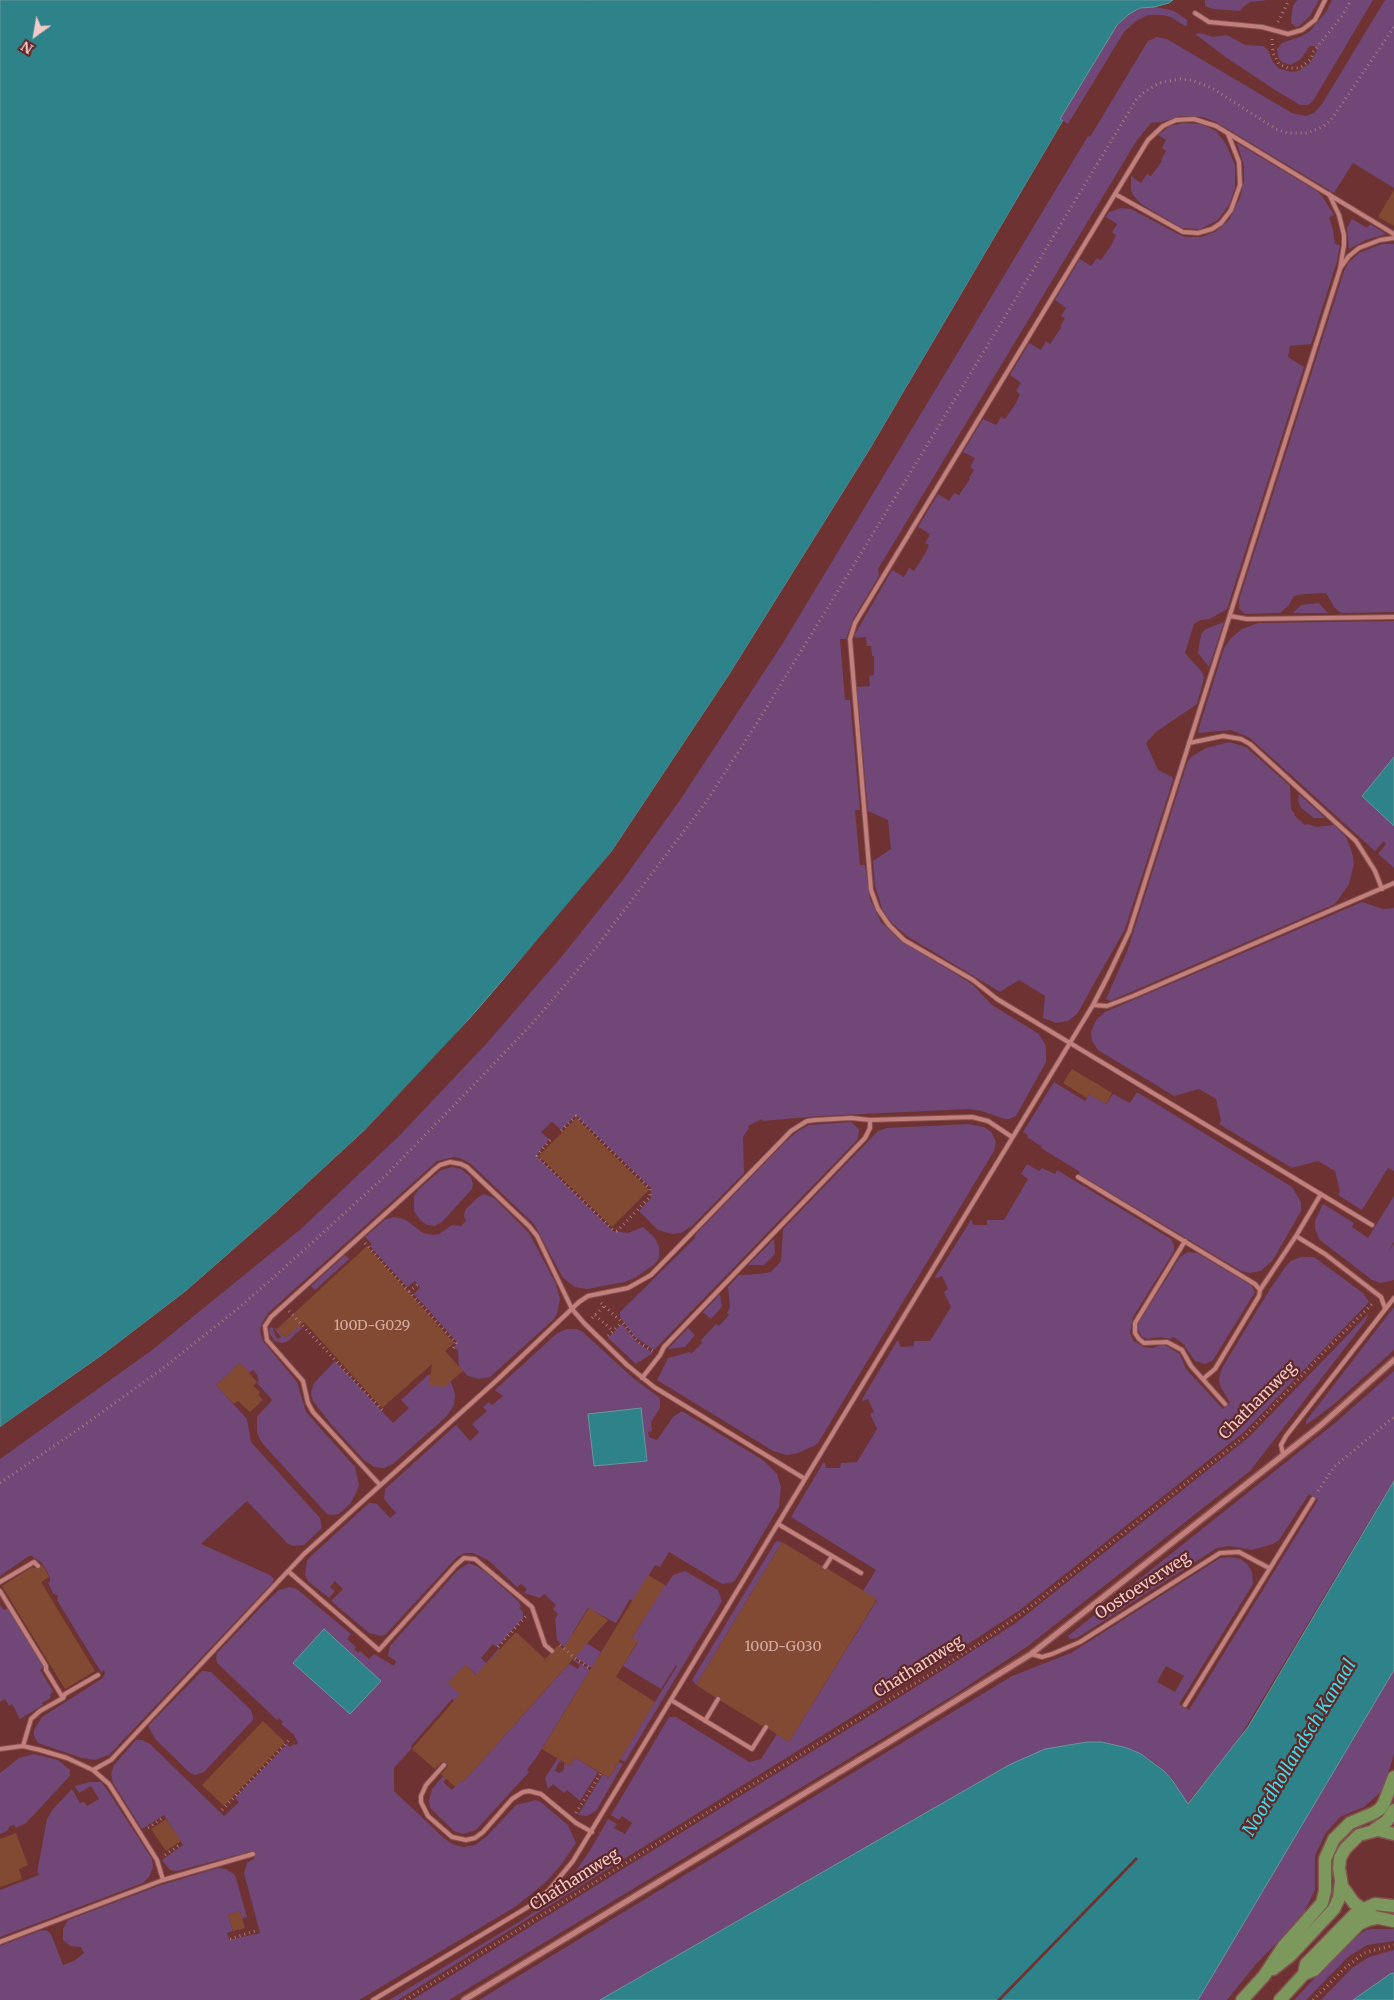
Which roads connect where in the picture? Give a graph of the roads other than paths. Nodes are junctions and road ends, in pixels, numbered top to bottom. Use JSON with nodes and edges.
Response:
{"nodes":[{"id":1,"x":1325,"y":0,"type":"edge"},
{"id":2,"x":1196,"y":13,"type":"dead end"},
{"id":3,"x":1227,"y":132,"type":"junction"},
{"id":4,"x":1115,"y":194,"type":"junction"},
{"id":5,"x":1329,"y":194,"type":"junction"},
{"id":6,"x":1394,"y":234,"type":"edge"},
{"id":7,"x":1394,"y":238,"type":"edge"},
{"id":8,"x":1340,"y":269,"type":"junction"},
{"id":9,"x":1230,"y":616,"type":"junction"},
{"id":10,"x":1394,"y":617,"type":"edge"},
{"id":11,"x":1189,"y":743,"type":"junction"},
{"id":12,"x":1394,"y":883,"type":"edge"},
{"id":13,"x":1382,"y":889,"type":"junction"},
{"id":14,"x":1093,"y":1005,"type":"junction"},
{"id":15,"x":1069,"y":1042,"type":"junction"},
{"id":16,"x":870,"y":1120,"type":"junction"},
{"id":17,"x":1012,"y":1137,"type":"junction"},
{"id":18,"x":1078,"y":1177,"type":"dead end"},
{"id":19,"x":1321,"y":1194,"type":"junction"},
{"id":20,"x":1372,"y":1225,"type":"dead end"},
{"id":21,"x":1296,"y":1236,"type":"junction"},
{"id":22,"x":1184,"y":1241,"type":"junction"},
{"id":23,"x":1260,"y":1290,"type":"junction"},
{"id":24,"x":1394,"y":1298,"type":"edge"},
{"id":25,"x":1385,"y":1308,"type":"junction"},
{"id":26,"x":572,"y":1309,"type":"junction"},
{"id":27,"x":1394,"y":1360,"type":"edge"},
{"id":28,"x":642,"y":1378,"type":"junction"},
{"id":29,"x":1203,"y":1379,"type":"junction"},
{"id":30,"x":1225,"y":1404,"type":"dead end"},
{"id":31,"x":1283,"y":1454,"type":"junction"},
{"id":32,"x":805,"y":1478,"type":"junction"},
{"id":33,"x":380,"y":1485,"type":"junction"},
{"id":34,"x":1312,"y":1498,"type":"road end"},
{"id":35,"x":778,"y":1524,"type":"junction"},
{"id":36,"x":832,"y":1556,"type":"junction"},
{"id":37,"x":38,"y":1566,"type":"dead end"},
{"id":38,"x":825,"y":1568,"type":"dead end"},
{"id":39,"x":1269,"y":1568,"type":"junction"},
{"id":40,"x":288,"y":1571,"type":"junction"},
{"id":41,"x":861,"y":1573,"type":"dead end"},
{"id":42,"x":0,"y":1582,"type":"edge"},
{"id":43,"x":0,"y":1591,"type":"edge"},
{"id":44,"x":552,"y":1651,"type":"dead end"},
{"id":45,"x":1031,"y":1654,"type":"junction"},
{"id":46,"x":98,"y":1674,"type":"dead end"},
{"id":47,"x":63,"y":1698,"type":"junction"},
{"id":48,"x":718,"y":1699,"type":"dead end"},
{"id":49,"x":671,"y":1700,"type":"junction"},
{"id":50,"x":1185,"y":1705,"type":"dead end"},
{"id":51,"x":705,"y":1720,"type":"junction"},
{"id":52,"x":766,"y":1727,"type":"dead end"},
{"id":53,"x":23,"y":1746,"type":"junction"},
{"id":54,"x":0,"y":1749,"type":"edge"},
{"id":55,"x":444,"y":1765,"type":"dead end"},
{"id":56,"x":93,"y":1770,"type":"junction"},
{"id":57,"x":1394,"y":1777,"type":"edge"},
{"id":58,"x":1394,"y":1810,"type":"edge"},
{"id":59,"x":1374,"y":1830,"type":"junction"},
{"id":60,"x":592,"y":1832,"type":"junction"},
{"id":61,"x":1394,"y":1834,"type":"edge"},
{"id":62,"x":253,"y":1854,"type":"dead end"},
{"id":63,"x":163,"y":1880,"type":"junction"},
{"id":64,"x":1341,"y":1881,"type":"junction"},
{"id":65,"x":1394,"y":1906,"type":"edge"},
{"id":66,"x":1361,"y":1909,"type":"junction"},
{"id":67,"x":1377,"y":1918,"type":"junction"},
{"id":68,"x":1394,"y":1921,"type":"edge"},
{"id":69,"x":0,"y":1942,"type":"edge"},
{"id":70,"x":1304,"y":1974,"type":"junction"},
{"id":71,"x":1264,"y":1976,"type":"junction"},
{"id":72,"x":373,"y":2000,"type":"edge"},
{"id":73,"x":464,"y":2000,"type":"edge"},
{"id":74,"x":1242,"y":2000,"type":"edge"},
{"id":75,"x":1280,"y":2000,"type":"edge"}],
"edges":[{"from":1,"to":2,"type":"lane"},
{"from":3,"to":4,"type":"lane"},
{"from":3,"to":4,"type":"lane"},
{"from":3,"to":5,"type":"lane"},
{"from":4,"to":15,"type":"lane"},
{"from":5,"to":6,"type":"lane"},
{"from":5,"to":8,"type":"lane"},
{"from":7,"to":8,"type":"lane"},
{"from":8,"to":9,"type":"lane"},
{"from":9,"to":10,"type":"lane"},
{"from":9,"to":11,"type":"lane"},
{"from":11,"to":13,"type":"lane"},
{"from":11,"to":14,"type":"lane"},
{"from":12,"to":13,"type":"lane"},
{"from":13,"to":14,"type":"lane"},
{"from":14,"to":15,"type":"lane"},
{"from":15,"to":17,"type":"lane"},
{"from":15,"to":19,"type":"lane"},
{"from":16,"to":17,"type":"lane"},
{"from":16,"to":26,"type":"lane"},
{"from":16,"to":28,"type":"lane"},
{"from":17,"to":32,"type":"lane"},
{"from":18,"to":22,"type":"lane"},
{"from":19,"to":20,"type":"lane"},
{"from":19,"to":21,"type":"lane"},
{"from":21,"to":23,"type":"lane"},
{"from":21,"to":25,"type":"lane"},
{"from":22,"to":23,"type":"lane"},
{"from":22,"to":29,"type":"lane"},
{"from":23,"to":29,"type":"lane"},
{"from":24,"to":25,"type":"lane"},
{"from":25,"to":31,"type":"lane"},
{"from":26,"to":28,"type":"lane"},
{"from":26,"to":33,"type":"lane"},
{"from":26,"to":33,"type":"lane"},
{"from":27,"to":31,"type":"street"},
{"from":28,"to":32,"type":"lane"},
{"from":29,"to":30,"type":"lane"},
{"from":31,"to":45,"type":"street"},
{"from":32,"to":35,"type":"lane"},
{"from":33,"to":40,"type":"lane"},
{"from":34,"to":39,"type":"lane"},
{"from":35,"to":36,"type":"lane"},
{"from":35,"to":49,"type":"lane"},
{"from":36,"to":38,"type":"lane"},
{"from":36,"to":41,"type":"lane"},
{"from":37,"to":42,"type":"lane"},
{"from":39,"to":45,"type":"lane","name":"Oostoeverweg"},
{"from":39,"to":50,"type":"lane"},
{"from":40,"to":44,"type":"lane"},
{"from":40,"to":56,"type":"lane"},
{"from":43,"to":47,"type":"lane"},
{"from":45,"to":73,"type":"street"},
{"from":46,"to":47,"type":"lane"},
{"from":47,"to":53,"type":"lane"},
{"from":48,"to":51,"type":"lane"},
{"from":49,"to":51,"type":"lane"},
{"from":49,"to":60,"type":"lane"},
{"from":51,"to":52,"type":"lane"},
{"from":53,"to":54,"type":"lane"},
{"from":53,"to":56,"type":"lane"},
{"from":55,"to":60,"type":"lane"},
{"from":56,"to":63,"type":"lane"},
{"from":57,"to":71,"type":"main road"},
{"from":58,"to":59,"type":"main road"},
{"from":59,"to":61,"type":"main road"},
{"from":59,"to":64,"type":"main road"},
{"from":60,"to":72,"type":"lane"},
{"from":62,"to":63,"type":"lane"},
{"from":63,"to":69,"type":"lane"},
{"from":64,"to":66,"type":"main road"},
{"from":64,"to":71,"type":"main road"},
{"from":65,"to":66,"type":"main road"},
{"from":66,"to":67,"type":"main road"},
{"from":66,"to":70,"type":"main road"},
{"from":67,"to":68,"type":"main road"},
{"from":67,"to":70,"type":"main road"},
{"from":70,"to":75,"type":"main road"},
{"from":71,"to":74,"type":"main road"}]}
